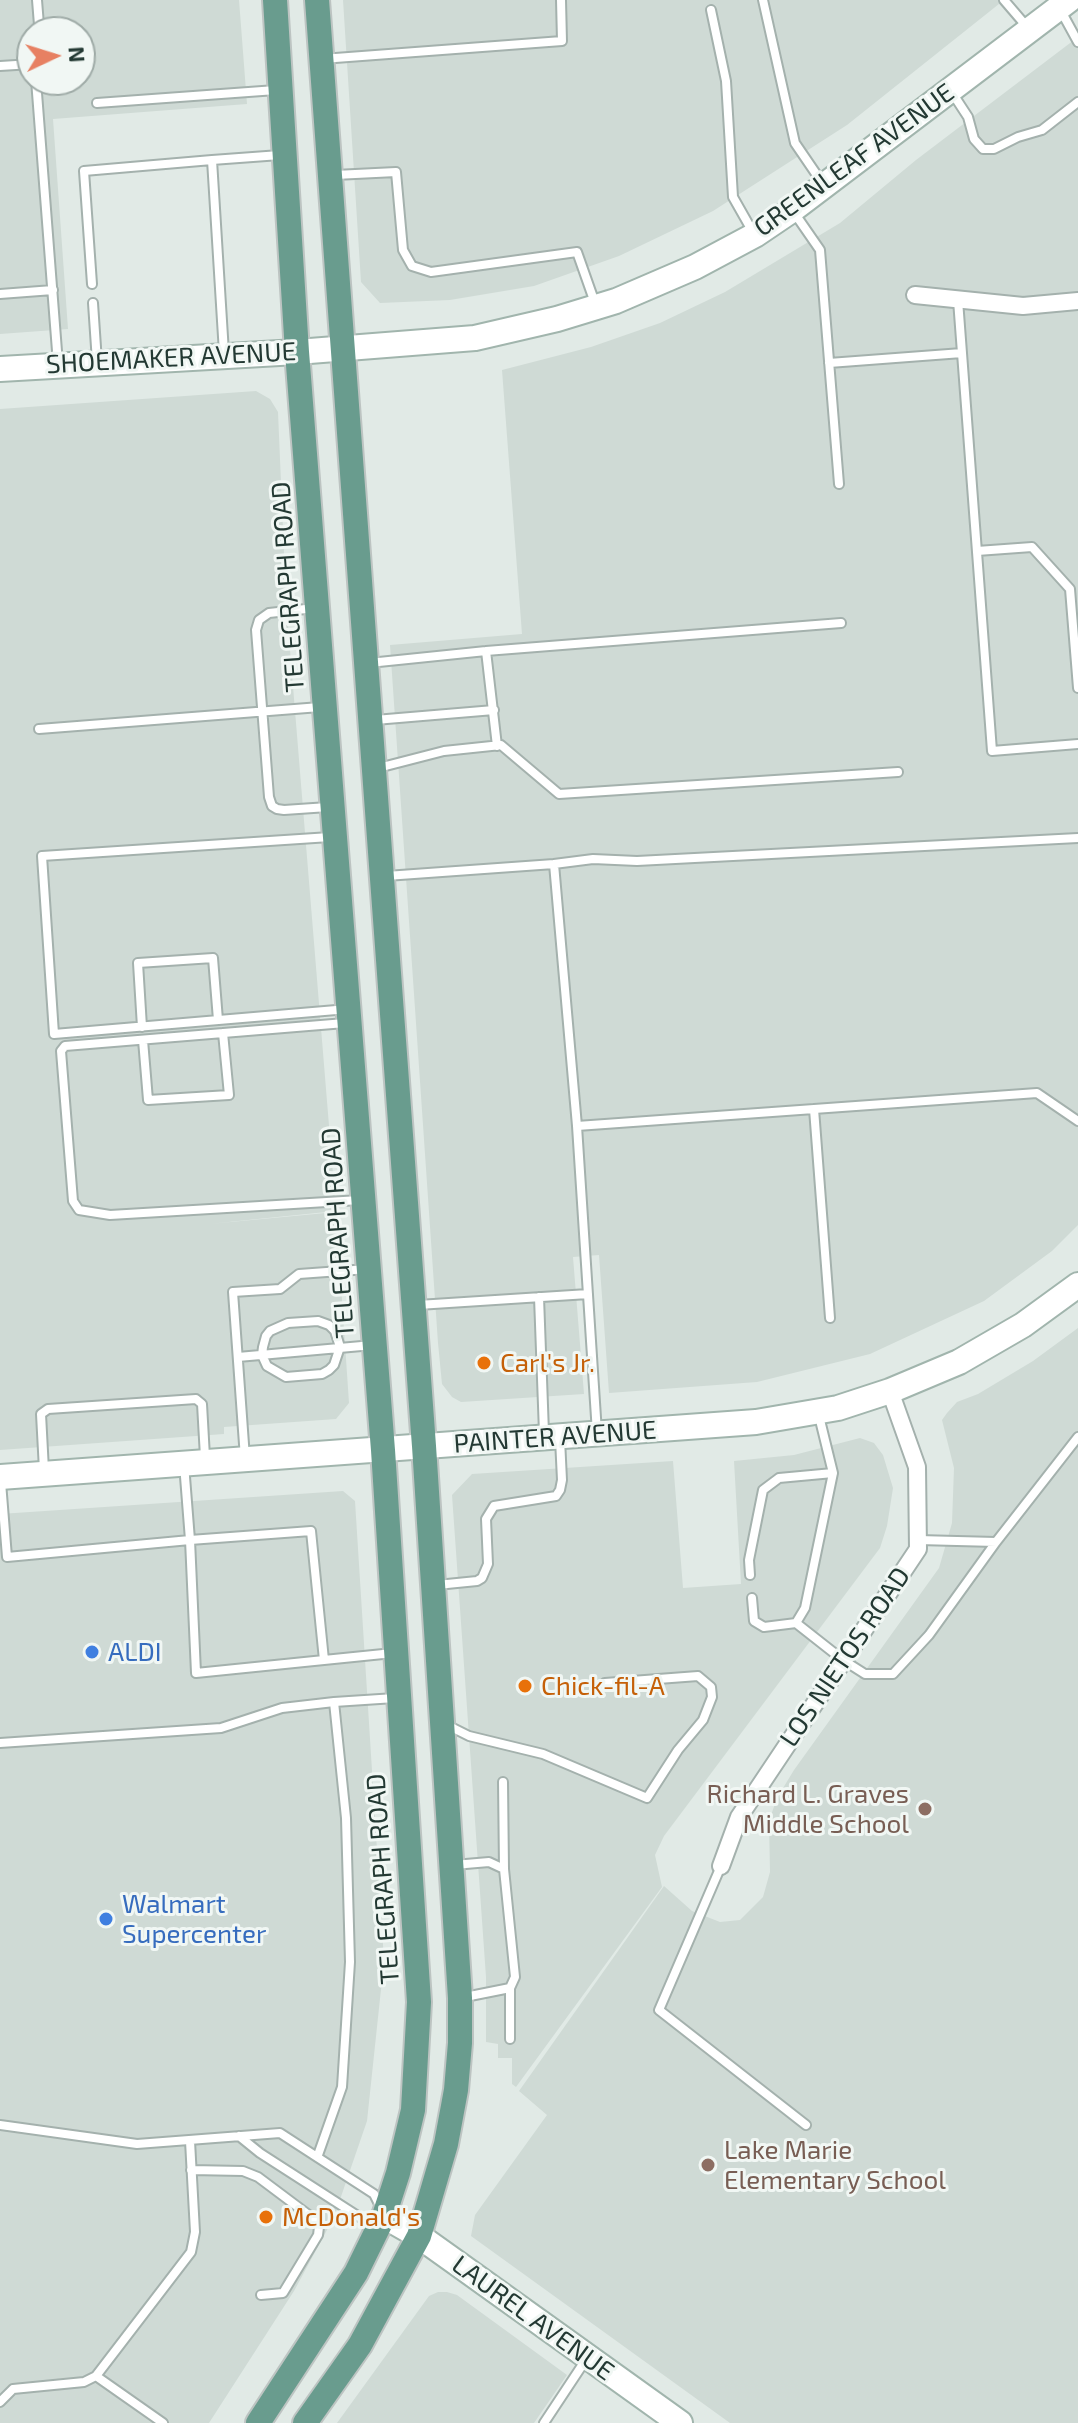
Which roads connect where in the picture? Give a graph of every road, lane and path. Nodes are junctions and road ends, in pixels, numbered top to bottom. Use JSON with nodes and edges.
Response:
{"nodes":[{"id":1,"x":275,"y":0,"type":"edge"},
{"id":2,"x":317,"y":0,"type":"edge"},
{"id":3,"x":561,"y":0,"type":"edge"},
{"id":4,"x":763,"y":0,"type":"edge"},
{"id":5,"x":1004,"y":0,"type":"edge"},
{"id":6,"x":1064,"y":3,"type":"edge"},
{"id":7,"x":711,"y":10,"type":"dead end"},
{"id":8,"x":1028,"y":29,"type":"junction"},
{"id":9,"x":1078,"y":42,"type":"edge"},
{"id":10,"x":321,"y":59,"type":"junction"},
{"id":11,"x":281,"y":90,"type":"junction"},
{"id":12,"x":950,"y":90,"type":"junction"},
{"id":13,"x":37,"y":96,"type":"edge"},
{"id":14,"x":1078,"y":102,"type":"edge"},
{"id":15,"x":97,"y":103,"type":"dead end"},
{"id":16,"x":285,"y":155,"type":"junction"},
{"id":17,"x":212,"y":160,"type":"junction"},
{"id":18,"x":330,"y":175,"type":"junction"},
{"id":19,"x":823,"y":185,"type":"junction"},
{"id":20,"x":792,"y":210,"type":"junction"},
{"id":21,"x":755,"y":235,"type":"junction"},
{"id":22,"x":92,"y":284,"type":"dead end"},
{"id":23,"x":53,"y":290,"type":"junction"},
{"id":24,"x":0,"y":294,"type":"edge"},
{"id":25,"x":915,"y":295,"type":"dead end"},
{"id":26,"x":958,"y":299,"type":"junction"},
{"id":27,"x":1078,"y":301,"type":"edge"},
{"id":28,"x":93,"y":303,"type":"dead end"},
{"id":29,"x":597,"y":307,"type":"junction"},
{"id":30,"x":342,"y":347,"type":"junction"},
{"id":31,"x":297,"y":352,"type":"junction"},
{"id":32,"x":962,"y":353,"type":"junction"},
{"id":33,"x":224,"y":355,"type":"junction"},
{"id":34,"x":97,"y":362,"type":"junction"},
{"id":35,"x":829,"y":363,"type":"junction"},
{"id":36,"x":58,"y":365,"type":"junction"},
{"id":37,"x":0,"y":369,"type":"edge"},
{"id":38,"x":839,"y":484,"type":"dead end"},
{"id":39,"x":977,"y":551,"type":"junction"},
{"id":40,"x":318,"y":608,"type":"junction"},
{"id":41,"x":841,"y":623,"type":"dead end"},
{"id":42,"x":486,"y":651,"type":"junction"},
{"id":43,"x":365,"y":663,"type":"junction"},
{"id":44,"x":1078,"y":688,"type":"edge"},
{"id":45,"x":325,"y":706,"type":"junction"},
{"id":46,"x":494,"y":710,"type":"junction"},
{"id":47,"x":263,"y":711,"type":"junction"},
{"id":48,"x":370,"y":721,"type":"junction"},
{"id":49,"x":39,"y":729,"type":"dead end"},
{"id":50,"x":1078,"y":744,"type":"edge"},
{"id":51,"x":497,"y":746,"type":"junction"},
{"id":52,"x":373,"y":769,"type":"junction"},
{"id":53,"x":330,"y":772,"type":"junction"},
{"id":54,"x":898,"y":772,"type":"dead end"},
{"id":55,"x":333,"y":807,"type":"junction"},
{"id":56,"x":335,"y":836,"type":"junction"},
{"id":57,"x":1078,"y":838,"type":"edge"},
{"id":58,"x":554,"y":864,"type":"junction"},
{"id":59,"x":381,"y":876,"type":"junction"},
{"id":60,"x":349,"y":1016,"type":"junction"},
{"id":61,"x":218,"y":1020,"type":"junction"},
{"id":62,"x":142,"y":1027,"type":"junction"},
{"id":63,"x":223,"y":1033,"type":"junction"},
{"id":64,"x":143,"y":1040,"type":"junction"},
{"id":65,"x":814,"y":1109,"type":"junction"},
{"id":66,"x":1078,"y":1121,"type":"edge"},
{"id":67,"x":577,"y":1126,"type":"junction"},
{"id":68,"x":363,"y":1200,"type":"junction"},
{"id":69,"x":369,"y":1269,"type":"junction"},
{"id":70,"x":1078,"y":1285,"type":"edge"},
{"id":71,"x":588,"y":1294,"type":"junction"},
{"id":72,"x":539,"y":1297,"type":"junction"},
{"id":73,"x":413,"y":1305,"type":"junction"},
{"id":74,"x":830,"y":1318,"type":"dead end"},
{"id":75,"x":375,"y":1345,"type":"junction"},
{"id":76,"x":340,"y":1347,"type":"junction"},
{"id":77,"x":262,"y":1355,"type":"junction"},
{"id":78,"x":238,"y":1357,"type":"junction"},
{"id":79,"x":890,"y":1391,"type":"junction"},
{"id":80,"x":818,"y":1411,"type":"junction"},
{"id":81,"x":597,"y":1434,"type":"junction"},
{"id":82,"x":552,"y":1437,"type":"junction"},
{"id":83,"x":1078,"y":1437,"type":"edge"},
{"id":84,"x":424,"y":1446,"type":"junction"},
{"id":85,"x":383,"y":1450,"type":"junction"},
{"id":86,"x":245,"y":1459,"type":"junction"},
{"id":87,"x":195,"y":1463,"type":"junction"},
{"id":88,"x":833,"y":1473,"type":"junction"},
{"id":89,"x":44,"y":1474,"type":"junction"},
{"id":90,"x":0,"y":1477,"type":"edge"},
{"id":91,"x":190,"y":1540,"type":"junction"},
{"id":92,"x":918,"y":1540,"type":"junction"},
{"id":93,"x":996,"y":1542,"type":"junction"},
{"id":94,"x":750,"y":1575,"type":"dead end"},
{"id":95,"x":433,"y":1585,"type":"junction"},
{"id":96,"x":752,"y":1598,"type":"dead end"},
{"id":97,"x":796,"y":1623,"type":"junction"},
{"id":98,"x":396,"y":1652,"type":"junction"},
{"id":99,"x":324,"y":1660,"type":"junction"},
{"id":100,"x":843,"y":1660,"type":"junction"},
{"id":101,"x":605,"y":1683,"type":"dead end"},
{"id":102,"x":400,"y":1698,"type":"junction"},
{"id":103,"x":334,"y":1702,"type":"junction"},
{"id":104,"x":442,"y":1723,"type":"junction"},
{"id":105,"x":0,"y":1743,"type":"edge"},
{"id":106,"x":503,"y":1782,"type":"dead end"},
{"id":107,"x":453,"y":1865,"type":"junction"},
{"id":108,"x":721,"y":1866,"type":"joint"},
{"id":109,"x":504,"y":1869,"type":"junction"},
{"id":110,"x":510,"y":1988,"type":"junction"},
{"id":111,"x":460,"y":1998,"type":"junction"},
{"id":112,"x":419,"y":2002,"type":"junction"},
{"id":113,"x":510,"y":2039,"type":"dead end"},
{"id":114,"x":0,"y":2125,"type":"edge"},
{"id":115,"x":806,"y":2125,"type":"dead end"},
{"id":116,"x":239,"y":2136,"type":"junction"},
{"id":117,"x":190,"y":2141,"type":"junction"},
{"id":118,"x":318,"y":2155,"type":"junction"},
{"id":119,"x":191,"y":2170,"type":"junction"},
{"id":120,"x":384,"y":2216,"type":"junction"},
{"id":121,"x":419,"y":2236,"type":"junction"},
{"id":122,"x":261,"y":2295,"type":"dead end"},
{"id":123,"x":587,"y":2357,"type":"junction"},
{"id":124,"x":96,"y":2376,"type":"junction"},
{"id":125,"x":0,"y":2402,"type":"edge"},
{"id":126,"x":163,"y":2423,"type":"edge"},
{"id":127,"x":258,"y":2423,"type":"edge"},
{"id":128,"x":305,"y":2423,"type":"edge"},
{"id":129,"x":544,"y":2423,"type":"edge"},
{"id":130,"x":680,"y":2423,"type":"edge"}],
"edges":[{"from":1,"to":11,"type":"main road","name":"TELEGRAPH ROAD"},
{"from":2,"to":10,"type":"main road"},
{"from":3,"to":10,"type":"lane"},
{"from":4,"to":19,"type":"lane"},
{"from":5,"to":8,"type":"lane"},
{"from":6,"to":8,"type":"main road","name":"GREENLEAF AVENUE"},
{"from":6,"to":9,"type":"lane"},
{"from":7,"to":21,"type":"lane"},
{"from":8,"to":12,"type":"main road","name":"GREENLEAF AVENUE"},
{"from":10,"to":18,"type":"main road"},
{"from":11,"to":15,"type":"lane"},
{"from":11,"to":16,"type":"main road","name":"TELEGRAPH ROAD"},
{"from":12,"to":14,"type":"lane"},
{"from":12,"to":19,"type":"main road","name":"GREENLEAF AVENUE"},
{"from":13,"to":23,"type":"lane"},
{"from":16,"to":17,"type":"lane"},
{"from":16,"to":31,"type":"main road","name":"TELEGRAPH ROAD"},
{"from":17,"to":22,"type":"lane"},
{"from":17,"to":33,"type":"lane"},
{"from":18,"to":29,"type":"lane"},
{"from":18,"to":30,"type":"main road"},
{"from":19,"to":20,"type":"main road","name":"GREENLEAF AVENUE"},
{"from":20,"to":21,"type":"main road","name":"GREENLEAF AVENUE"},
{"from":20,"to":35,"type":"lane"},
{"from":21,"to":29,"type":"main road","name":"GREENLEAF AVENUE"},
{"from":23,"to":24,"type":"lane"},
{"from":23,"to":36,"type":"lane"},
{"from":25,"to":26,"type":"street"},
{"from":26,"to":27,"type":"street"},
{"from":26,"to":32,"type":"lane"},
{"from":28,"to":34,"type":"lane"},
{"from":29,"to":30,"type":"main road","name":"GREENLEAF AVENUE"},
{"from":30,"to":31,"type":"main road","name":"SHOEMAKER AVENUE"},
{"from":30,"to":43,"type":"main road"},
{"from":31,"to":33,"type":"main road","name":"SHOEMAKER AVENUE"},
{"from":31,"to":40,"type":"main road","name":"TELEGRAPH ROAD"},
{"from":32,"to":35,"type":"lane"},
{"from":32,"to":39,"type":"lane"},
{"from":33,"to":34,"type":"main road","name":"SHOEMAKER AVENUE"},
{"from":34,"to":36,"type":"main road","name":"SHOEMAKER AVENUE"},
{"from":35,"to":38,"type":"lane"},
{"from":36,"to":37,"type":"main road","name":"SHOEMAKER AVENUE"},
{"from":39,"to":44,"type":"lane"},
{"from":39,"to":50,"type":"lane"},
{"from":40,"to":45,"type":"main road","name":"TELEGRAPH ROAD"},
{"from":40,"to":47,"type":"lane"},
{"from":41,"to":42,"type":"lane"},
{"from":42,"to":43,"type":"lane"},
{"from":42,"to":46,"type":"lane"},
{"from":43,"to":48,"type":"main road"},
{"from":45,"to":47,"type":"lane"},
{"from":45,"to":53,"type":"main road","name":"TELEGRAPH ROAD"},
{"from":46,"to":48,"type":"lane"},
{"from":46,"to":51,"type":"lane"},
{"from":47,"to":49,"type":"lane"},
{"from":47,"to":55,"type":"lane"},
{"from":48,"to":52,"type":"main road"},
{"from":51,"to":52,"type":"lane"},
{"from":51,"to":54,"type":"lane"},
{"from":52,"to":53,"type":"main road"},
{"from":52,"to":59,"type":"main road"},
{"from":53,"to":55,"type":"main road","name":"TELEGRAPH ROAD"},
{"from":55,"to":56,"type":"main road","name":"TELEGRAPH ROAD"},
{"from":56,"to":60,"type":"main road","name":"TELEGRAPH ROAD"},
{"from":56,"to":62,"type":"lane"},
{"from":57,"to":58,"type":"lane"},
{"from":58,"to":59,"type":"lane"},
{"from":58,"to":67,"type":"lane"},
{"from":59,"to":73,"type":"main road"},
{"from":60,"to":61,"type":"lane"},
{"from":60,"to":63,"type":"lane"},
{"from":60,"to":68,"type":"main road","name":"TELEGRAPH ROAD"},
{"from":61,"to":62,"type":"lane"},
{"from":61,"to":62,"type":"lane"},
{"from":63,"to":64,"type":"lane"},
{"from":63,"to":64,"type":"lane"},
{"from":64,"to":68,"type":"lane"},
{"from":65,"to":66,"type":"lane"},
{"from":65,"to":67,"type":"lane"},
{"from":65,"to":74,"type":"lane"},
{"from":67,"to":71,"type":"lane"},
{"from":68,"to":69,"type":"main road","name":"TELEGRAPH ROAD"},
{"from":69,"to":75,"type":"main road","name":"TELEGRAPH ROAD"},
{"from":69,"to":78,"type":"lane"},
{"from":70,"to":79,"type":"main road","name":"PAINTER AVENUE"},
{"from":71,"to":72,"type":"lane"},
{"from":71,"to":81,"type":"lane"},
{"from":72,"to":73,"type":"lane"},
{"from":72,"to":82,"type":"lane"},
{"from":73,"to":84,"type":"main road"},
{"from":75,"to":76,"type":"lane"},
{"from":75,"to":85,"type":"main road","name":"TELEGRAPH ROAD"},
{"from":76,"to":77,"type":"lane"},
{"from":76,"to":77,"type":"lane"},
{"from":76,"to":77,"type":"lane"},
{"from":77,"to":78,"type":"lane"},
{"from":78,"to":86,"type":"lane"},
{"from":79,"to":80,"type":"main road","name":"PAINTER AVENUE"},
{"from":79,"to":92,"type":"street","name":"LOS NIETOS ROAD"},
{"from":80,"to":81,"type":"main road","name":"PAINTER AVENUE"},
{"from":80,"to":88,"type":"lane"},
{"from":81,"to":82,"type":"main road","name":"PAINTER AVENUE"},
{"from":82,"to":84,"type":"main road","name":"PAINTER AVENUE"},
{"from":82,"to":95,"type":"lane"},
{"from":83,"to":93,"type":"lane"},
{"from":84,"to":85,"type":"main road","name":"PAINTER AVENUE"},
{"from":84,"to":95,"type":"main road"},
{"from":85,"to":86,"type":"main road","name":"PAINTER AVENUE"},
{"from":85,"to":98,"type":"main road","name":"TELEGRAPH ROAD"},
{"from":86,"to":87,"type":"main road","name":"PAINTER AVENUE"},
{"from":87,"to":89,"type":"main road","name":"PAINTER AVENUE"},
{"from":87,"to":89,"type":"lane"},
{"from":87,"to":91,"type":"lane"},
{"from":88,"to":94,"type":"lane"},
{"from":88,"to":97,"type":"lane"},
{"from":89,"to":90,"type":"main road","name":"PAINTER AVENUE"},
{"from":90,"to":91,"type":"lane"},
{"from":91,"to":99,"type":"lane"},
{"from":91,"to":99,"type":"lane"},
{"from":92,"to":93,"type":"lane"},
{"from":92,"to":100,"type":"street","name":"LOS NIETOS ROAD"},
{"from":93,"to":100,"type":"lane"},
{"from":95,"to":104,"type":"main road"},
{"from":96,"to":97,"type":"lane"},
{"from":97,"to":100,"type":"lane"},
{"from":98,"to":99,"type":"lane"},
{"from":98,"to":102,"type":"main road","name":"TELEGRAPH ROAD"},
{"from":100,"to":108,"type":"street","name":"LOS NIETOS ROAD"},
{"from":101,"to":104,"type":"lane"},
{"from":102,"to":103,"type":"lane"},
{"from":102,"to":104,"type":"main road"},
{"from":102,"to":112,"type":"main road","name":"TELEGRAPH ROAD"},
{"from":103,"to":105,"type":"lane"},
{"from":103,"to":118,"type":"lane"},
{"from":104,"to":107,"type":"main road"},
{"from":106,"to":109,"type":"lane"},
{"from":107,"to":109,"type":"lane"},
{"from":107,"to":111,"type":"main road"},
{"from":108,"to":115,"type":"lane"},
{"from":109,"to":110,"type":"lane"},
{"from":110,"to":111,"type":"lane"},
{"from":110,"to":113,"type":"lane"},
{"from":111,"to":112,"type":"main road"},
{"from":111,"to":121,"type":"main road"},
{"from":112,"to":120,"type":"main road","name":"TELEGRAPH ROAD"},
{"from":114,"to":117,"type":"lane"},
{"from":116,"to":117,"type":"lane"},
{"from":116,"to":118,"type":"lane"},
{"from":116,"to":120,"type":"lane"},
{"from":117,"to":119,"type":"lane"},
{"from":118,"to":120,"type":"lane"},
{"from":119,"to":122,"type":"lane"},
{"from":119,"to":124,"type":"lane"},
{"from":120,"to":121,"type":"main road","name":"LAUREL AVENUE"},
{"from":120,"to":127,"type":"main road","name":"TELEGRAPH ROAD"},
{"from":121,"to":123,"type":"main road","name":"LAUREL AVENUE"},
{"from":121,"to":128,"type":"main road"},
{"from":123,"to":129,"type":"lane"},
{"from":123,"to":130,"type":"main road","name":"LAUREL AVENUE"},
{"from":124,"to":125,"type":"lane"},
{"from":124,"to":126,"type":"lane"}]}
